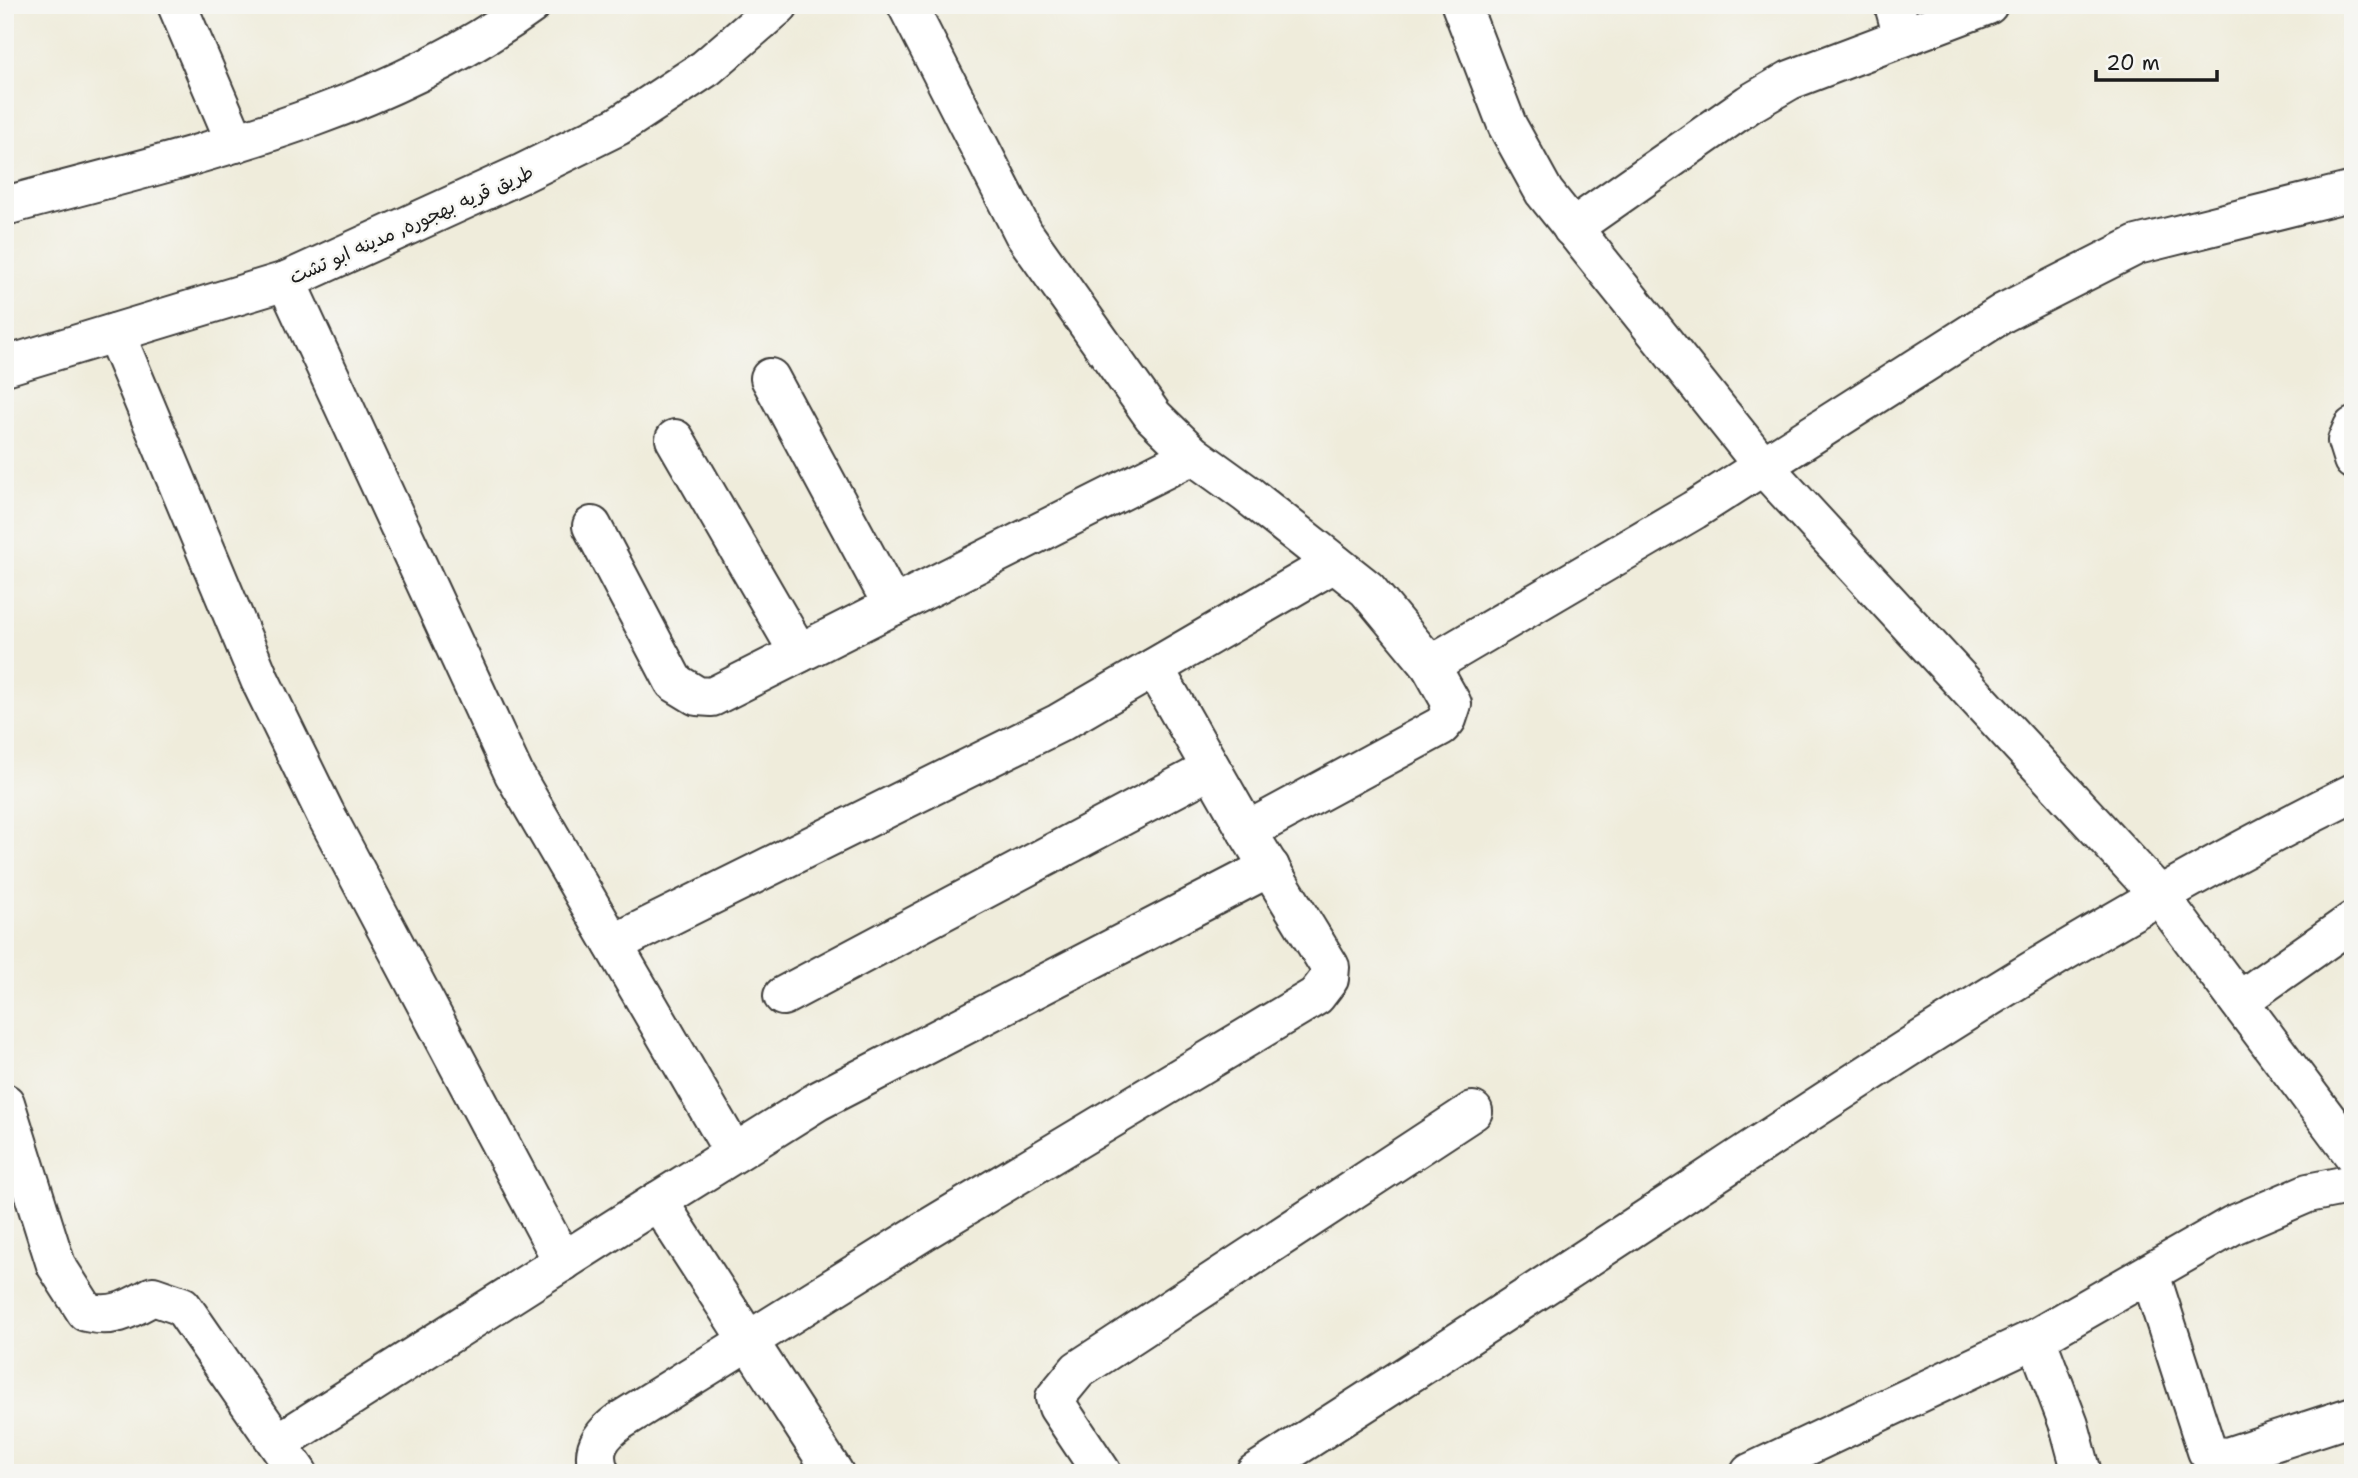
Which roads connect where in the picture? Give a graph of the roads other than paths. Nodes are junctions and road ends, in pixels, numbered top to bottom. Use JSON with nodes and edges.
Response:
{"nodes":[{"id":1,"x":177,"y":5,"type":"edge"},
{"id":2,"x":531,"y":5,"type":"edge"},
{"id":3,"x":779,"y":5,"type":"edge"},
{"id":4,"x":907,"y":5,"type":"edge"},
{"id":5,"x":1461,"y":5,"type":"edge"},
{"id":6,"x":1988,"y":5,"type":"edge"},
{"id":7,"x":1899,"y":21,"type":"edge"},
{"id":8,"x":236,"y":143,"type":"junction"},
{"id":9,"x":2353,"y":191,"type":"edge"},
{"id":10,"x":5,"y":205,"type":"edge"},
{"id":11,"x":1572,"y":228,"type":"junction"},
{"id":12,"x":286,"y":281,"type":"junction"},
{"id":13,"x":115,"y":333,"type":"junction"},
{"id":14,"x":5,"y":366,"type":"edge"},
{"id":15,"x":770,"y":378,"type":"dead end"},
{"id":16,"x":2353,"y":426,"type":"edge"},
{"id":17,"x":675,"y":439,"type":"dead end"},
{"id":18,"x":1193,"y":455,"type":"junction"},
{"id":19,"x":2353,"y":460,"type":"edge"},
{"id":20,"x":1763,"y":467,"type":"junction"},
{"id":21,"x":592,"y":526,"type":"dead end"},
{"id":22,"x":1334,"y":563,"type":"junction"},
{"id":23,"x":893,"y":606,"type":"junction"},
{"id":24,"x":799,"y":653,"type":"junction"},
{"id":25,"x":1430,"y":665,"type":"junction"},
{"id":26,"x":1154,"y":668,"type":"junction"},
{"id":27,"x":1211,"y":769,"type":"junction"},
{"id":28,"x":2353,"y":793,"type":"edge"},
{"id":29,"x":1247,"y":831,"type":"junction"},
{"id":30,"x":1270,"y":867,"type":"junction"},
{"id":31,"x":2160,"y":896,"type":"junction"},
{"id":32,"x":2353,"y":921,"type":"edge"},
{"id":33,"x":613,"y":944,"type":"junction"},
{"id":34,"x":783,"y":996,"type":"dead end"},
{"id":35,"x":2239,"y":1001,"type":"junction"},
{"id":36,"x":5,"y":1103,"type":"edge"},
{"id":37,"x":1473,"y":1111,"type":"dead end"},
{"id":38,"x":734,"y":1153,"type":"junction"},
{"id":39,"x":2353,"y":1154,"type":"edge"},
{"id":40,"x":2353,"y":1184,"type":"edge"},
{"id":41,"x":658,"y":1201,"type":"junction"},
{"id":42,"x":563,"y":1262,"type":"junction"},
{"id":43,"x":2150,"y":1274,"type":"junction"},
{"id":44,"x":2036,"y":1338,"type":"junction"},
{"id":45,"x":751,"y":1342,"type":"junction"},
{"id":46,"x":2353,"y":1416,"type":"edge"},
{"id":47,"x":288,"y":1458,"type":"edge"},
{"id":48,"x":2268,"y":1459,"type":"edge"},
{"id":49,"x":600,"y":1473,"type":"edge"},
{"id":50,"x":834,"y":1473,"type":"edge"},
{"id":51,"x":1102,"y":1473,"type":"edge"},
{"id":52,"x":1255,"y":1473,"type":"edge"},
{"id":53,"x":1751,"y":1473,"type":"edge"},
{"id":54,"x":2082,"y":1473,"type":"edge"}],
"edges":[{"from":1,"to":8,"type":"street"},
{"from":2,"to":8,"type":"street"},
{"from":3,"to":12,"type":"street","name":"طريق قريه بهجوره, مدينه ابو تشت"},
{"from":4,"to":18,"type":"street"},
{"from":5,"to":11,"type":"street"},
{"from":6,"to":7,"type":"street"},
{"from":7,"to":11,"type":"street"},
{"from":8,"to":10,"type":"street"},
{"from":9,"to":20,"type":"street"},
{"from":11,"to":20,"type":"street"},
{"from":12,"to":13,"type":"street","name":"طريق قريه بهجوره, مدينه ابو تشت"},
{"from":12,"to":33,"type":"street"},
{"from":13,"to":14,"type":"street","name":"طريق قريه بهجوره, مدينه ابو تشت"},
{"from":13,"to":42,"type":"street"},
{"from":15,"to":23,"type":"street"},
{"from":16,"to":19,"type":"street"},
{"from":17,"to":24,"type":"street"},
{"from":18,"to":22,"type":"street"},
{"from":18,"to":23,"type":"street"},
{"from":20,"to":25,"type":"street"},
{"from":20,"to":31,"type":"street"},
{"from":21,"to":24,"type":"street"},
{"from":22,"to":25,"type":"street"},
{"from":22,"to":26,"type":"street"},
{"from":23,"to":24,"type":"street"},
{"from":25,"to":29,"type":"street"},
{"from":26,"to":27,"type":"street"},
{"from":26,"to":33,"type":"street"},
{"from":27,"to":29,"type":"street"},
{"from":27,"to":34,"type":"street"},
{"from":28,"to":31,"type":"street"},
{"from":29,"to":30,"type":"street"},
{"from":30,"to":38,"type":"street"},
{"from":30,"to":45,"type":"street"},
{"from":31,"to":35,"type":"street"},
{"from":31,"to":52,"type":"street"},
{"from":32,"to":35,"type":"street"},
{"from":33,"to":38,"type":"street"},
{"from":35,"to":39,"type":"street"},
{"from":36,"to":47,"type":"street"},
{"from":37,"to":51,"type":"street"},
{"from":38,"to":41,"type":"street"},
{"from":40,"to":43,"type":"street"},
{"from":41,"to":42,"type":"street"},
{"from":41,"to":45,"type":"street"},
{"from":42,"to":47,"type":"street"},
{"from":43,"to":44,"type":"street"},
{"from":43,"to":48,"type":"street"},
{"from":44,"to":53,"type":"street"},
{"from":44,"to":54,"type":"street"},
{"from":45,"to":49,"type":"street"},
{"from":45,"to":50,"type":"street"},
{"from":46,"to":48,"type":"street"}]}
